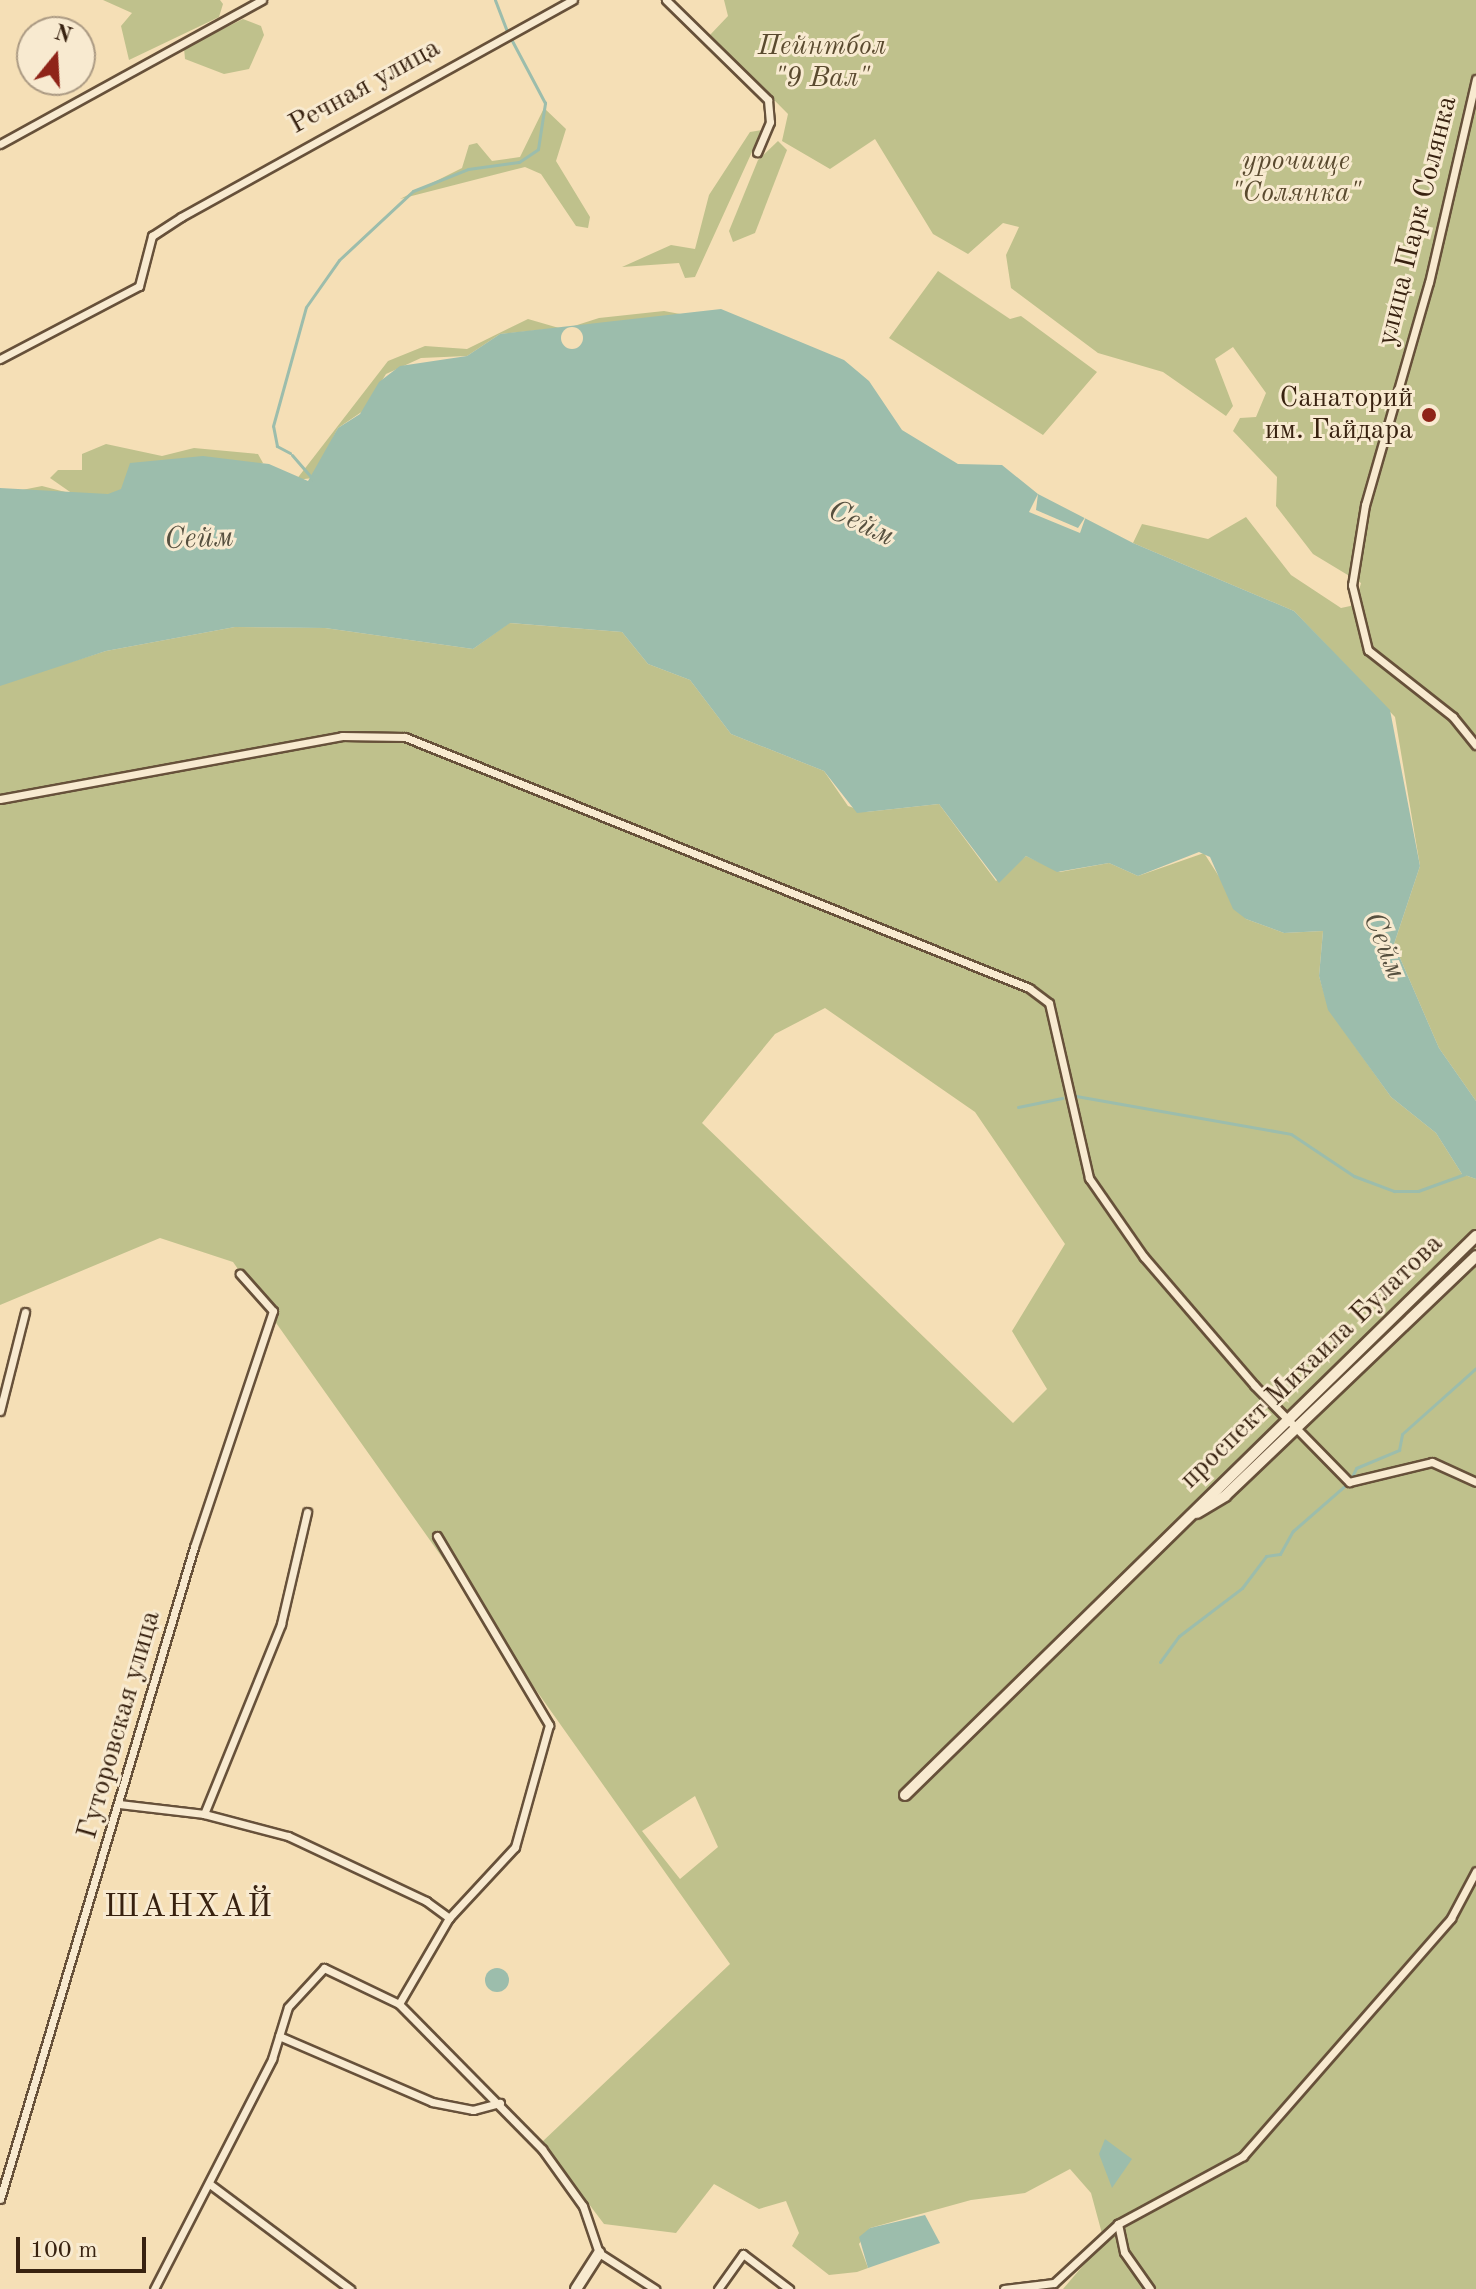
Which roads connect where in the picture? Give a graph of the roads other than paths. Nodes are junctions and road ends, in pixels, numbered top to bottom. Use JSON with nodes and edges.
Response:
{"nodes":[{"id":1,"x":262,"y":0,"type":"edge"},
{"id":2,"x":573,"y":0,"type":"edge"},
{"id":3,"x":666,"y":0,"type":"edge"},
{"id":4,"x":1476,"y":79,"type":"edge"},
{"id":5,"x":0,"y":144,"type":"edge"},
{"id":6,"x":757,"y":152,"type":"dead end"},
{"id":7,"x":0,"y":359,"type":"edge"},
{"id":8,"x":1476,"y":745,"type":"edge"},
{"id":9,"x":0,"y":799,"type":"edge"},
{"id":10,"x":1476,"y":1236,"type":"edge"},
{"id":11,"x":1476,"y":1256,"type":"edge"},
{"id":12,"x":240,"y":1274,"type":"dead end"},
{"id":13,"x":25,"y":1312,"type":"dead end"},
{"id":14,"x":0,"y":1411,"type":"edge"},
{"id":15,"x":1286,"y":1418,"type":"junction"},
{"id":16,"x":1296,"y":1430,"type":"junction"},
{"id":17,"x":1476,"y":1482,"type":"edge"},
{"id":18,"x":307,"y":1512,"type":"dead end"},
{"id":19,"x":1181,"y":1522,"type":"junction"},
{"id":20,"x":437,"y":1536,"type":"dead end"},
{"id":21,"x":905,"y":1795,"type":"dead end"},
{"id":22,"x":119,"y":1804,"type":"junction"},
{"id":23,"x":204,"y":1814,"type":"junction"},
{"id":24,"x":1476,"y":1871,"type":"edge"},
{"id":25,"x":449,"y":1918,"type":"junction"},
{"id":26,"x":399,"y":2004,"type":"junction"},
{"id":27,"x":279,"y":2036,"type":"junction"},
{"id":28,"x":500,"y":2103,"type":"junction"},
{"id":29,"x":211,"y":2185,"type":"junction"},
{"id":30,"x":0,"y":2199,"type":"edge"},
{"id":31,"x":1118,"y":2224,"type":"junction"},
{"id":32,"x":599,"y":2253,"type":"junction"},
{"id":33,"x":1055,"y":2286,"type":"edge"},
{"id":34,"x":154,"y":2289,"type":"edge"},
{"id":35,"x":350,"y":2289,"type":"edge"},
{"id":36,"x":576,"y":2289,"type":"edge"},
{"id":37,"x":655,"y":2289,"type":"edge"},
{"id":38,"x":718,"y":2289,"type":"edge"},
{"id":39,"x":789,"y":2289,"type":"edge"},
{"id":40,"x":1004,"y":2289,"type":"edge"},
{"id":41,"x":1150,"y":2289,"type":"edge"}],
"edges":[{"from":1,"to":5,"type":"street"},
{"from":2,"to":7,"type":"street","name":"Речная улица"},
{"from":3,"to":6,"type":"street"},
{"from":4,"to":8,"type":"street","name":"улица Парк Солянка"},
{"from":9,"to":15,"type":"street"},
{"from":10,"to":15,"type":"street","name":"проспект Михаила Булатова"},
{"from":11,"to":16,"type":"street","name":"проспект Михаила Булатова"},
{"from":12,"to":22,"type":"street","name":"Гуторовская улица"},
{"from":13,"to":14,"type":"street"},
{"from":15,"to":16,"type":"street"},
{"from":15,"to":19,"type":"street","name":"проспект Михаила Булатова"},
{"from":16,"to":17,"type":"street"},
{"from":16,"to":19,"type":"street","name":"проспект Михаила Булатова"},
{"from":18,"to":23,"type":"street"},
{"from":19,"to":21,"type":"street","name":"проспект Михаила Булатова"},
{"from":20,"to":25,"type":"street"},
{"from":22,"to":23,"type":"street"},
{"from":22,"to":30,"type":"street","name":"Гуторовская улица"},
{"from":23,"to":25,"type":"street"},
{"from":24,"to":31,"type":"street"},
{"from":25,"to":26,"type":"street"},
{"from":26,"to":27,"type":"street"},
{"from":26,"to":28,"type":"street"},
{"from":27,"to":28,"type":"street"},
{"from":27,"to":29,"type":"street"},
{"from":28,"to":32,"type":"street"},
{"from":29,"to":34,"type":"street"},
{"from":29,"to":35,"type":"street"},
{"from":31,"to":33,"type":"street"},
{"from":31,"to":41,"type":"street"},
{"from":32,"to":36,"type":"street"},
{"from":32,"to":37,"type":"street"},
{"from":33,"to":40,"type":"street"},
{"from":38,"to":39,"type":"street"}]}
